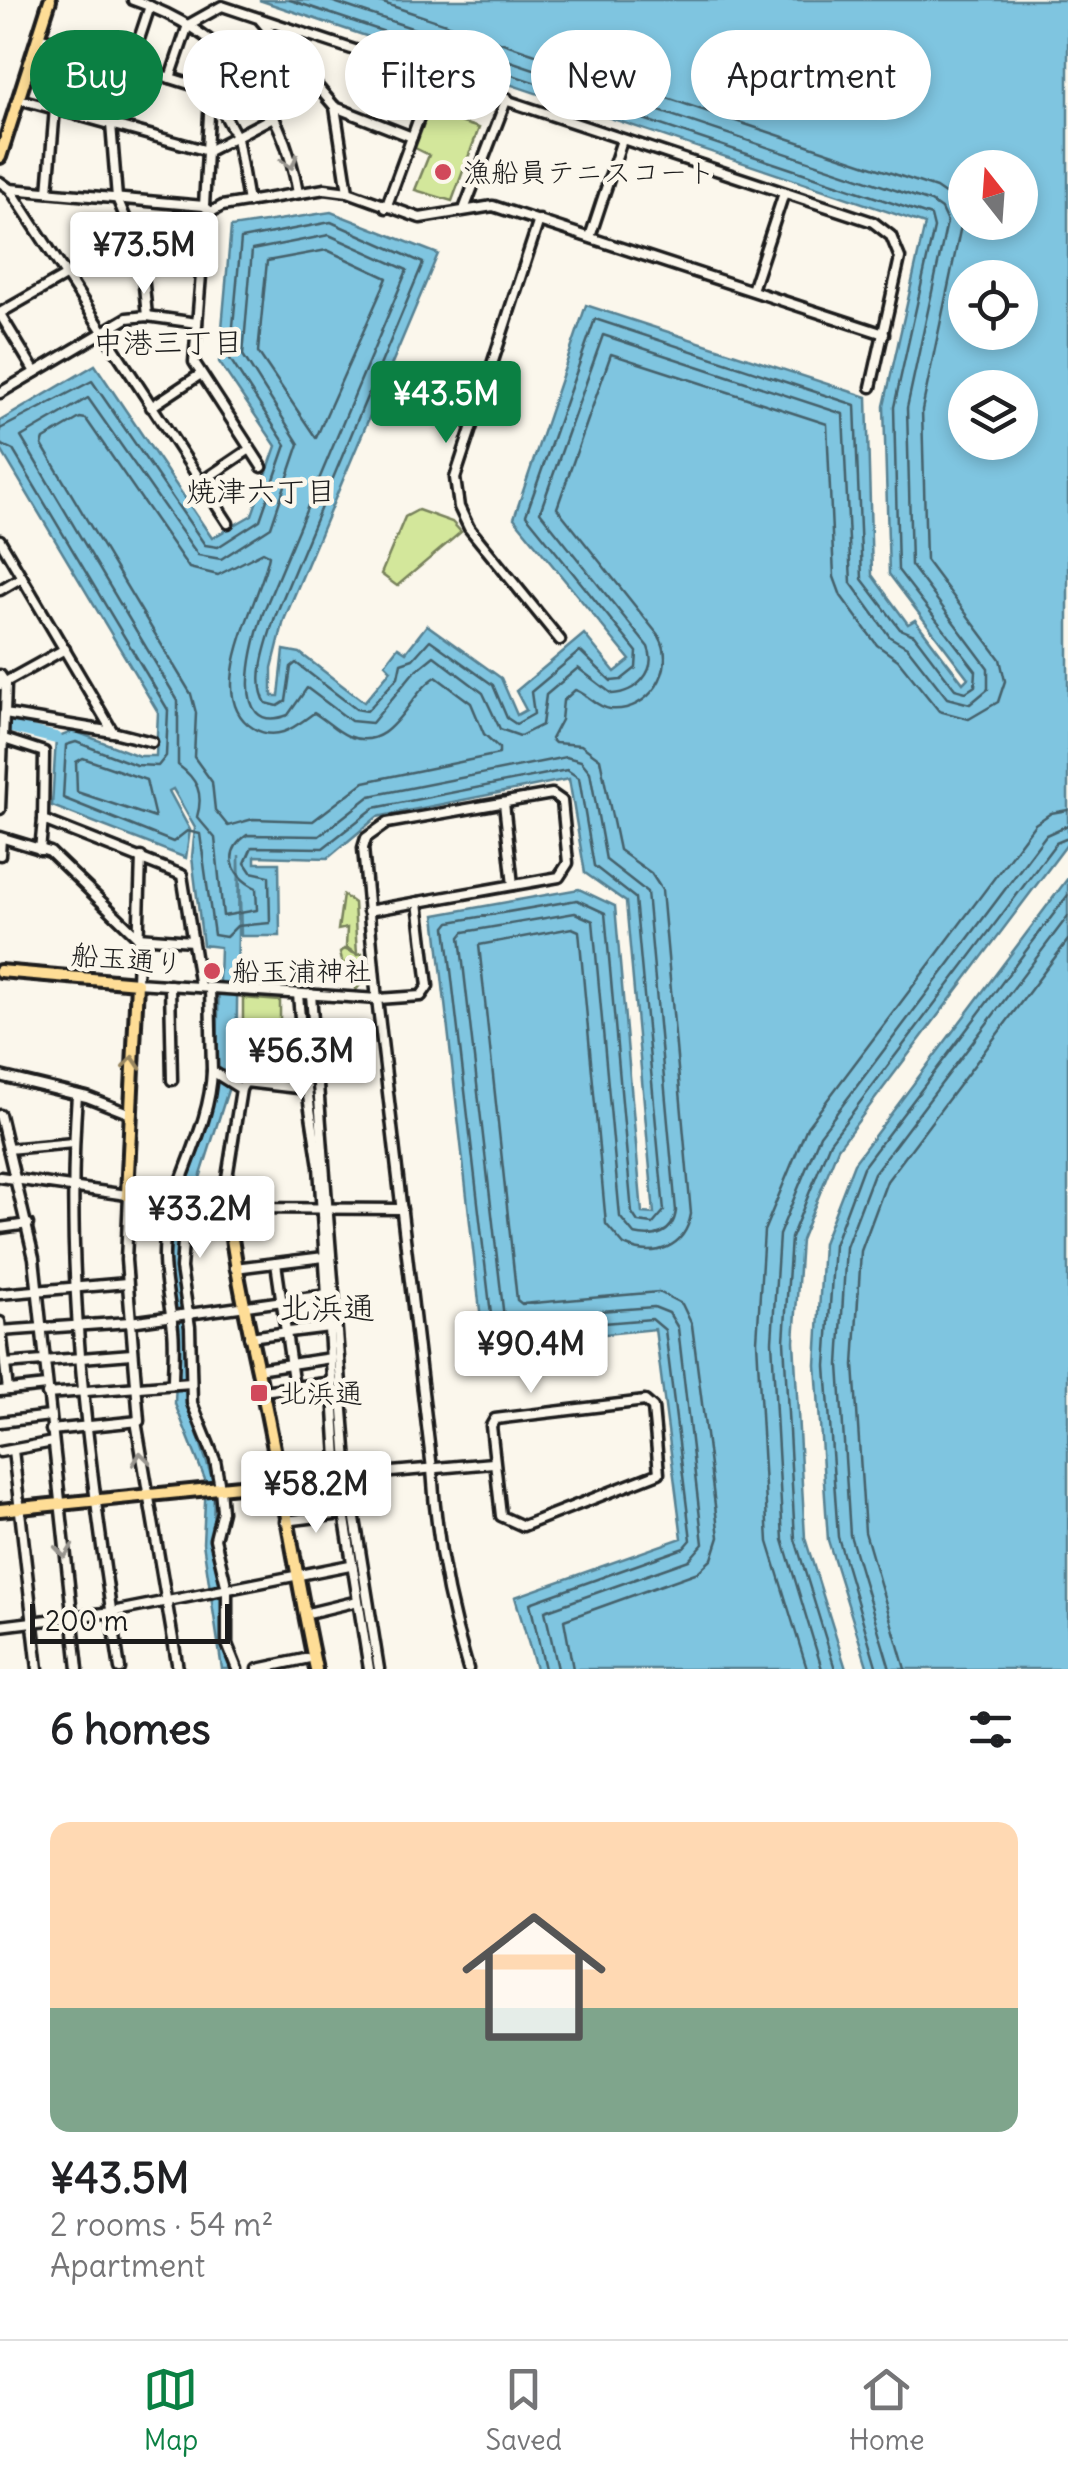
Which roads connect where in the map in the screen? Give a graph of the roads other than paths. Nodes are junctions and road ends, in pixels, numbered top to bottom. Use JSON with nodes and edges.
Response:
{"nodes":[{"id":1,"x":50,"y":0,"type":"edge"},
{"id":2,"x":133,"y":0,"type":"edge"},
{"id":3,"x":150,"y":6,"type":"junction"},
{"id":4,"x":258,"y":18,"type":"junction"},
{"id":5,"x":188,"y":24,"type":"junction"},
{"id":6,"x":41,"y":30,"type":"edge"},
{"id":7,"x":142,"y":30,"type":"edge"},
{"id":8,"x":196,"y":30,"type":"edge"},
{"id":9,"x":345,"y":46,"type":"edge"},
{"id":10,"x":30,"y":64,"type":"edge"},
{"id":11,"x":163,"y":76,"type":"edge"},
{"id":12,"x":170,"y":78,"type":"junction"},
{"id":13,"x":183,"y":82,"type":"edge"},
{"id":14,"x":19,"y":98,"type":"junction"},
{"id":15,"x":511,"y":99,"type":"edge"},
{"id":16,"x":30,"y":101,"type":"edge"},
{"id":17,"x":336,"y":107,"type":"junction"},
{"id":18,"x":54,"y":120,"type":"edge"},
{"id":19,"x":97,"y":120,"type":"edge"},
{"id":20,"x":112,"y":120,"type":"edge"},
{"id":21,"x":210,"y":120,"type":"edge"},
{"id":22,"x":227,"y":120,"type":"edge"},
{"id":23,"x":268,"y":120,"type":"edge"},
{"id":24,"x":276,"y":120,"type":"edge"},
{"id":25,"x":418,"y":120,"type":"edge"},
{"id":26,"x":499,"y":120,"type":"edge"},
{"id":27,"x":111,"y":124,"type":"junction"},
{"id":28,"x":4,"y":133,"type":"edge"},
{"id":29,"x":412,"y":137,"type":"junction"},
{"id":30,"x":237,"y":138,"type":"junction"},
{"id":31,"x":622,"y":140,"type":"junction"},
{"id":32,"x":208,"y":151,"type":"junction"},
{"id":33,"x":0,"y":157,"type":"edge"},
{"id":34,"x":0,"y":182,"type":"edge"},
{"id":35,"x":10,"y":189,"type":"junction"},
{"id":36,"x":48,"y":192,"type":"junction"},
{"id":37,"x":298,"y":192,"type":"junction"},
{"id":38,"x":348,"y":192,"type":"junction"},
{"id":39,"x":784,"y":193,"type":"junction"},
{"id":40,"x":117,"y":198,"type":"junction"},
{"id":41,"x":248,"y":202,"type":"junction"},
{"id":42,"x":465,"y":207,"type":"junction"},
{"id":43,"x":207,"y":208,"type":"junction"},
{"id":44,"x":386,"y":208,"type":"junction"},
{"id":45,"x":538,"y":220,"type":"junction"},
{"id":46,"x":590,"y":237,"type":"junction"},
{"id":47,"x":141,"y":255,"type":"junction"},
{"id":48,"x":202,"y":260,"type":"junction"},
{"id":49,"x":65,"y":274,"type":"junction"},
{"id":50,"x":752,"y":290,"type":"junction"},
{"id":51,"x":0,"y":313,"type":"edge"},
{"id":52,"x":147,"y":316,"type":"junction"},
{"id":53,"x":197,"y":323,"type":"junction"},
{"id":54,"x":102,"y":332,"type":"junction"},
{"id":55,"x":884,"y":334,"type":"junction"},
{"id":56,"x":35,"y":372,"type":"junction"},
{"id":57,"x":201,"y":374,"type":"junction"},
{"id":58,"x":871,"y":387,"type":"dead end"},
{"id":59,"x":0,"y":393,"type":"edge"},
{"id":60,"x":152,"y":407,"type":"junction"},
{"id":61,"x":250,"y":449,"type":"junction"},
{"id":62,"x":262,"y":467,"type":"dead end"},
{"id":63,"x":201,"y":482,"type":"junction"},
{"id":64,"x":228,"y":523,"type":"dead end"},
{"id":65,"x":0,"y":540,"type":"edge"},
{"id":66,"x":22,"y":577,"type":"junction"},
{"id":67,"x":0,"y":590,"type":"edge"},
{"id":68,"x":560,"y":640,"type":"dead end"},
{"id":69,"x":65,"y":649,"type":"junction"},
{"id":70,"x":0,"y":674,"type":"edge"},
{"id":71,"x":3,"y":685,"type":"edge"},
{"id":72,"x":3,"y":715,"type":"edge"},
{"id":73,"x":114,"y":732,"type":"junction"},
{"id":74,"x":3,"y":734,"type":"edge"},
{"id":75,"x":152,"y":742,"type":"dead end"},
{"id":76,"x":1,"y":782,"type":"edge"},
{"id":77,"x":504,"y":803,"type":"junction"},
{"id":78,"x":0,"y":809,"type":"edge"},
{"id":79,"x":43,"y":820,"type":"junction"},
{"id":80,"x":1,"y":837,"type":"edge"},
{"id":81,"x":40,"y":850,"type":"junction"},
{"id":82,"x":0,"y":854,"type":"edge"},
{"id":83,"x":141,"y":858,"type":"junction"},
{"id":84,"x":512,"y":885,"type":"junction"},
{"id":85,"x":418,"y":902,"type":"junction"},
{"id":86,"x":368,"y":911,"type":"junction"},
{"id":87,"x":138,"y":936,"type":"junction"},
{"id":88,"x":192,"y":941,"type":"junction"},
{"id":89,"x":0,"y":971,"type":"edge"},
{"id":90,"x":137,"y":983,"type":"junction"},
{"id":91,"x":170,"y":985,"type":"junction"},
{"id":92,"x":209,"y":988,"type":"junction"},
{"id":93,"x":298,"y":994,"type":"junction"},
{"id":94,"x":311,"y":994,"type":"junction"},
{"id":95,"x":378,"y":999,"type":"junction"},
{"id":96,"x":214,"y":1072,"type":"junction"},
{"id":97,"x":0,"y":1076,"type":"edge"},
{"id":98,"x":172,"y":1080,"type":"dead end"},
{"id":99,"x":239,"y":1087,"type":"junction"},
{"id":100,"x":308,"y":1089,"type":"junction"},
{"id":101,"x":77,"y":1095,"type":"junction"},
{"id":102,"x":128,"y":1113,"type":"junction"},
{"id":103,"x":0,"y":1115,"type":"edge"},
{"id":104,"x":73,"y":1143,"type":"junction"},
{"id":105,"x":8,"y":1149,"type":"junction"},
{"id":106,"x":0,"y":1177,"type":"edge"},
{"id":107,"x":15,"y":1178,"type":"junction"},
{"id":108,"x":70,"y":1186,"type":"junction"},
{"id":109,"x":128,"y":1196,"type":"junction"},
{"id":110,"x":174,"y":1204,"type":"junction"},
{"id":111,"x":191,"y":1206,"type":"junction"},
{"id":112,"x":228,"y":1208,"type":"junction"},
{"id":113,"x":402,"y":1208,"type":"junction"},
{"id":114,"x":325,"y":1209,"type":"junction"},
{"id":115,"x":28,"y":1224,"type":"junction"},
{"id":116,"x":0,"y":1228,"type":"edge"},
{"id":117,"x":324,"y":1257,"type":"junction"},
{"id":118,"x":276,"y":1263,"type":"junction"},
{"id":119,"x":236,"y":1268,"type":"junction"},
{"id":120,"x":127,"y":1283,"type":"junction"},
{"id":121,"x":78,"y":1286,"type":"junction"},
{"id":122,"x":36,"y":1289,"type":"junction"},
{"id":123,"x":0,"y":1294,"type":"edge"},
{"id":124,"x":327,"y":1295,"type":"junction"},
{"id":125,"x":282,"y":1302,"type":"junction"},
{"id":126,"x":241,"y":1307,"type":"junction"},
{"id":127,"x":189,"y":1314,"type":"junction"},
{"id":128,"x":171,"y":1316,"type":"junction"},
{"id":129,"x":0,"y":1322,"type":"edge"},
{"id":130,"x":130,"y":1322,"type":"junction"},
{"id":131,"x":80,"y":1325,"type":"junction"},
{"id":132,"x":329,"y":1327,"type":"junction"},
{"id":133,"x":39,"y":1328,"type":"junction"},
{"id":134,"x":1,"y":1331,"type":"edge"},
{"id":135,"x":286,"y":1332,"type":"junction"},
{"id":136,"x":249,"y":1337,"type":"junction"},
{"id":137,"x":132,"y":1354,"type":"junction"},
{"id":138,"x":82,"y":1358,"type":"junction"},
{"id":139,"x":331,"y":1358,"type":"junction"},
{"id":140,"x":43,"y":1361,"type":"junction"},
{"id":141,"x":5,"y":1364,"type":"junction"},
{"id":142,"x":290,"y":1364,"type":"junction"},
{"id":143,"x":257,"y":1369,"type":"junction"},
{"id":144,"x":333,"y":1382,"type":"junction"},
{"id":145,"x":173,"y":1384,"type":"junction"},
{"id":146,"x":191,"y":1384,"type":"junction"},
{"id":147,"x":135,"y":1387,"type":"junction"},
{"id":148,"x":294,"y":1388,"type":"junction"},
{"id":149,"x":4,"y":1390,"type":"edge"},
{"id":150,"x":47,"y":1390,"type":"junction"},
{"id":151,"x":86,"y":1391,"type":"junction"},
{"id":152,"x":262,"y":1391,"type":"junction"},
{"id":153,"x":50,"y":1416,"type":"junction"},
{"id":154,"x":138,"y":1421,"type":"junction"},
{"id":155,"x":0,"y":1422,"type":"edge"},
{"id":156,"x":90,"y":1426,"type":"junction"},
{"id":157,"x":51,"y":1430,"type":"junction"},
{"id":158,"x":52,"y":1442,"type":"junction"},
{"id":159,"x":13,"y":1450,"type":"junction"},
{"id":160,"x":0,"y":1452,"type":"edge"},
{"id":161,"x":493,"y":1463,"type":"junction"},
{"id":162,"x":432,"y":1469,"type":"junction"},
{"id":163,"x":348,"y":1475,"type":"junction"},
{"id":164,"x":338,"y":1476,"type":"junction"},
{"id":165,"x":278,"y":1482,"type":"junction"},
{"id":166,"x":220,"y":1488,"type":"junction"},
{"id":167,"x":146,"y":1496,"type":"junction"},
{"id":168,"x":98,"y":1500,"type":"junction"},
{"id":169,"x":59,"y":1505,"type":"junction"},
{"id":170,"x":20,"y":1508,"type":"junction"},
{"id":171,"x":0,"y":1510,"type":"edge"},
{"id":172,"x":342,"y":1514,"type":"junction"},
{"id":173,"x":285,"y":1521,"type":"junction"},
{"id":174,"x":350,"y":1565,"type":"junction"},
{"id":175,"x":294,"y":1575,"type":"junction"},
{"id":176,"x":227,"y":1589,"type":"junction"},
{"id":177,"x":358,"y":1601,"type":"junction"},
{"id":178,"x":164,"y":1602,"type":"junction"},
{"id":179,"x":112,"y":1612,"type":"junction"},
{"id":180,"x":304,"y":1614,"type":"junction"},
{"id":181,"x":72,"y":1619,"type":"junction"},
{"id":182,"x":32,"y":1624,"type":"junction"},
{"id":183,"x":0,"y":1626,"type":"edge"},
{"id":184,"x":315,"y":1663,"type":"edge"},
{"id":185,"x":38,"y":1669,"type":"edge"},
{"id":186,"x":78,"y":1669,"type":"edge"},
{"id":187,"x":120,"y":1669,"type":"edge"},
{"id":188,"x":178,"y":1669,"type":"edge"},
{"id":189,"x":238,"y":1669,"type":"edge"},
{"id":190,"x":258,"y":1669,"type":"edge"},
{"id":191,"x":369,"y":1669,"type":"edge"},
{"id":192,"x":379,"y":1669,"type":"edge"},
{"id":193,"x":468,"y":1669,"type":"edge"}],
"edges":[{"from":1,"to":6,"type":"main road"},
{"from":2,"to":3,"type":"street"},
{"from":3,"to":5,"type":"street"},
{"from":3,"to":7,"type":"street"},
{"from":4,"to":5,"type":"street"},
{"from":4,"to":9,"type":"street"},
{"from":4,"to":17,"type":"street"},
{"from":5,"to":8,"type":"street"},
{"from":5,"to":12,"type":"street"},
{"from":10,"to":14,"type":"main road"},
{"from":11,"to":12,"type":"street"},
{"from":12,"to":13,"type":"street"},
{"from":14,"to":16,"type":"street"},
{"from":14,"to":28,"type":"main road"},
{"from":15,"to":31,"type":"street"},
{"from":17,"to":29,"type":"street"},
{"from":17,"to":38,"type":"street"},
{"from":18,"to":36,"type":"street"},
{"from":19,"to":27,"type":"street"},
{"from":20,"to":27,"type":"street"},
{"from":21,"to":32,"type":"street"},
{"from":22,"to":30,"type":"street"},
{"from":23,"to":30,"type":"street"},
{"from":24,"to":37,"type":"street","one_way":true},
{"from":25,"to":29,"type":"street"},
{"from":26,"to":42,"type":"street"},
{"from":27,"to":32,"type":"street"},
{"from":27,"to":40,"type":"street"},
{"from":28,"to":33,"type":"main road"},
{"from":29,"to":44,"type":"street"},
{"from":30,"to":32,"type":"street"},
{"from":30,"to":41,"type":"street"},
{"from":31,"to":39,"type":"street"},
{"from":31,"to":46,"type":"street"},
{"from":32,"to":43,"type":"street"},
{"from":34,"to":35,"type":"street"},
{"from":35,"to":36,"type":"street"},
{"from":35,"to":49,"type":"street"},
{"from":36,"to":40,"type":"street"},
{"from":37,"to":38,"type":"street"},
{"from":37,"to":41,"type":"street"},
{"from":38,"to":44,"type":"street"},
{"from":39,"to":50,"type":"street"},
{"from":39,"to":55,"type":"street"},
{"from":40,"to":43,"type":"street"},
{"from":40,"to":47,"type":"street"},
{"from":41,"to":43,"type":"street"},
{"from":42,"to":44,"type":"street"},
{"from":42,"to":45,"type":"street"},
{"from":43,"to":48,"type":"street"},
{"from":45,"to":46,"type":"street"},
{"from":45,"to":68,"type":"street"},
{"from":46,"to":50,"type":"street"},
{"from":47,"to":48,"type":"street"},
{"from":47,"to":49,"type":"street"},
{"from":47,"to":52,"type":"street"},
{"from":48,"to":53,"type":"street"},
{"from":49,"to":51,"type":"street"},
{"from":49,"to":54,"type":"street"},
{"from":50,"to":55,"type":"street"},
{"from":51,"to":56,"type":"street"},
{"from":52,"to":53,"type":"street"},
{"from":52,"to":54,"type":"street"},
{"from":53,"to":57,"type":"street"},
{"from":54,"to":56,"type":"street"},
{"from":54,"to":60,"type":"street"},
{"from":55,"to":58,"type":"street"},
{"from":56,"to":59,"type":"street"},
{"from":57,"to":60,"type":"street"},
{"from":57,"to":61,"type":"street"},
{"from":60,"to":63,"type":"street"},
{"from":61,"to":62,"type":"street"},
{"from":61,"to":63,"type":"street"},
{"from":63,"to":64,"type":"street"},
{"from":65,"to":66,"type":"street"},
{"from":66,"to":67,"type":"street"},
{"from":66,"to":69,"type":"street"},
{"from":69,"to":71,"type":"street"},
{"from":69,"to":73,"type":"street"},
{"from":70,"to":71,"type":"street"},
{"from":71,"to":72,"type":"street"},
{"from":72,"to":73,"type":"street"},
{"from":72,"to":74,"type":"street"},
{"from":73,"to":75,"type":"street"},
{"from":74,"to":76,"type":"street"},
{"from":74,"to":79,"type":"street"},
{"from":76,"to":78,"type":"street"},
{"from":77,"to":84,"type":"street"},
{"from":77,"to":84,"type":"street"},
{"from":77,"to":86,"type":"street"},
{"from":79,"to":81,"type":"street"},
{"from":79,"to":83,"type":"street"},
{"from":80,"to":81,"type":"street"},
{"from":80,"to":82,"type":"street"},
{"from":81,"to":87,"type":"street"},
{"from":83,"to":87,"type":"street"},
{"from":83,"to":88,"type":"street"},
{"from":84,"to":85,"type":"street"},
{"from":85,"to":86,"type":"street"},
{"from":85,"to":95,"type":"street","name":"船玉通り"},
{"from":86,"to":95,"type":"street"},
{"from":87,"to":88,"type":"street"},
{"from":87,"to":90,"type":"street"},
{"from":88,"to":92,"type":"street"},
{"from":89,"to":90,"type":"main road","name":"船玉通り"},
{"from":90,"to":91,"type":"street","name":"船玉通り"},
{"from":102,"to":90,"type":"main road","one_way":true},
{"from":91,"to":92,"type":"street","name":"船玉通り"},
{"from":91,"to":98,"type":"street"},
{"from":92,"to":93,"type":"street","name":"船玉通り"},
{"from":92,"to":96,"type":"street"},
{"from":93,"to":94,"type":"street","name":"船玉通り"},
{"from":93,"to":100,"type":"street"},
{"from":94,"to":95,"type":"street","name":"船玉通り"},
{"from":94,"to":114,"type":"street"},
{"from":95,"to":113,"type":"street"},
{"from":96,"to":99,"type":"street"},
{"from":96,"to":110,"type":"street"},
{"from":97,"to":101,"type":"street"},
{"from":99,"to":100,"type":"street"},
{"from":99,"to":112,"type":"street"},
{"from":100,"to":114,"type":"street"},
{"from":101,"to":102,"type":"street"},
{"from":101,"to":104,"type":"street"},
{"from":102,"to":109,"type":"main road"},
{"from":103,"to":105,"type":"street"},
{"from":104,"to":105,"type":"street"},
{"from":104,"to":108,"type":"street"},
{"from":105,"to":107,"type":"street"},
{"from":106,"to":107,"type":"street"},
{"from":107,"to":108,"type":"street"},
{"from":107,"to":115,"type":"street"},
{"from":108,"to":109,"type":"street"},
{"from":108,"to":121,"type":"street"},
{"from":109,"to":110,"type":"main road"},
{"from":109,"to":120,"type":"street"},
{"from":110,"to":111,"type":"main road"},
{"from":110,"to":128,"type":"street"},
{"from":111,"to":112,"type":"main road"},
{"from":111,"to":127,"type":"street"},
{"from":112,"to":114,"type":"street"},
{"from":112,"to":119,"type":"main road"},
{"from":113,"to":114,"type":"street"},
{"from":113,"to":162,"type":"street"},
{"from":114,"to":117,"type":"street"},
{"from":114,"to":163,"type":"street"},
{"from":115,"to":116,"type":"street"},
{"from":115,"to":122,"type":"street"},
{"from":117,"to":118,"type":"street"},
{"from":117,"to":124,"type":"street"},
{"from":118,"to":119,"type":"street"},
{"from":118,"to":125,"type":"street"},
{"from":119,"to":126,"type":"main road"},
{"from":120,"to":121,"type":"street"},
{"from":120,"to":130,"type":"street"},
{"from":121,"to":122,"type":"street"},
{"from":121,"to":131,"type":"street"},
{"from":122,"to":123,"type":"street"},
{"from":122,"to":133,"type":"street"},
{"from":124,"to":125,"type":"street"},
{"from":124,"to":132,"type":"street"},
{"from":125,"to":126,"type":"street"},
{"from":125,"to":135,"type":"street"},
{"from":126,"to":127,"type":"street"},
{"from":126,"to":136,"type":"main road"},
{"from":127,"to":128,"type":"street"},
{"from":127,"to":146,"type":"street"},
{"from":128,"to":130,"type":"street"},
{"from":128,"to":145,"type":"street"},
{"from":129,"to":134,"type":"street"},
{"from":130,"to":131,"type":"street"},
{"from":130,"to":137,"type":"street"},
{"from":131,"to":133,"type":"street"},
{"from":131,"to":138,"type":"street"},
{"from":132,"to":135,"type":"street"},
{"from":132,"to":139,"type":"street"},
{"from":133,"to":134,"type":"street"},
{"from":133,"to":140,"type":"street"},
{"from":134,"to":141,"type":"street"},
{"from":135,"to":136,"type":"street"},
{"from":135,"to":142,"type":"street"},
{"from":136,"to":143,"type":"main road"},
{"from":137,"to":138,"type":"street"},
{"from":137,"to":147,"type":"street"},
{"from":138,"to":140,"type":"street"},
{"from":138,"to":151,"type":"street"},
{"from":139,"to":142,"type":"street"},
{"from":139,"to":144,"type":"street"},
{"from":140,"to":141,"type":"street"},
{"from":140,"to":150,"type":"street"},
{"from":141,"to":149,"type":"street"},
{"from":142,"to":143,"type":"street"},
{"from":142,"to":148,"type":"street"},
{"from":143,"to":152,"type":"main road"},
{"from":144,"to":148,"type":"street"},
{"from":144,"to":164,"type":"street"},
{"from":145,"to":146,"type":"street"},
{"from":145,"to":147,"type":"street"},
{"from":146,"to":166,"type":"street"},
{"from":147,"to":151,"type":"street"},
{"from":147,"to":154,"type":"street"},
{"from":148,"to":152,"type":"street"},
{"from":149,"to":150,"type":"street"},
{"from":150,"to":151,"type":"street"},
{"from":150,"to":153,"type":"street"},
{"from":151,"to":156,"type":"street"},
{"from":152,"to":165,"type":"main road"},
{"from":153,"to":155,"type":"street"},
{"from":153,"to":157,"type":"street"},
{"from":154,"to":156,"type":"street"},
{"from":167,"to":154,"type":"street","one_way":true},
{"from":156,"to":157,"type":"street"},
{"from":156,"to":168,"type":"street"},
{"from":157,"to":158,"type":"street"},
{"from":158,"to":159,"type":"street"},
{"from":158,"to":169,"type":"street"},
{"from":159,"to":160,"type":"street"},
{"from":159,"to":170,"type":"street"},
{"from":161,"to":161,"type":"street"},
{"from":161,"to":162,"type":"street"},
{"from":162,"to":163,"type":"street"},
{"from":162,"to":193,"type":"street"},
{"from":163,"to":164,"type":"street"},
{"from":163,"to":192,"type":"street"},
{"from":164,"to":165,"type":"street"},
{"from":164,"to":172,"type":"street"},
{"from":165,"to":166,"type":"main road"},
{"from":165,"to":173,"type":"main road"},
{"from":166,"to":167,"type":"main road"},
{"from":166,"to":176,"type":"street"},
{"from":167,"to":168,"type":"main road"},
{"from":167,"to":178,"type":"street"},
{"from":168,"to":169,"type":"main road"},
{"from":168,"to":179,"type":"street"},
{"from":169,"to":170,"type":"main road"},
{"from":169,"to":181,"type":"street","one_way":true},
{"from":170,"to":171,"type":"main road"},
{"from":170,"to":182,"type":"street"},
{"from":172,"to":173,"type":"street"},
{"from":172,"to":174,"type":"street"},
{"from":173,"to":175,"type":"main road"},
{"from":174,"to":175,"type":"street"},
{"from":174,"to":177,"type":"street"},
{"from":175,"to":176,"type":"street"},
{"from":175,"to":180,"type":"main road"},
{"from":176,"to":178,"type":"street"},
{"from":176,"to":189,"type":"street"},
{"from":177,"to":180,"type":"street"},
{"from":177,"to":191,"type":"street"},
{"from":178,"to":179,"type":"street"},
{"from":178,"to":188,"type":"street"},
{"from":179,"to":181,"type":"street"},
{"from":179,"to":187,"type":"street"},
{"from":180,"to":184,"type":"main road"},
{"from":181,"to":182,"type":"street"},
{"from":181,"to":186,"type":"street"},
{"from":182,"to":183,"type":"street"},
{"from":182,"to":185,"type":"street"},
{"from":184,"to":190,"type":"street"}]}
